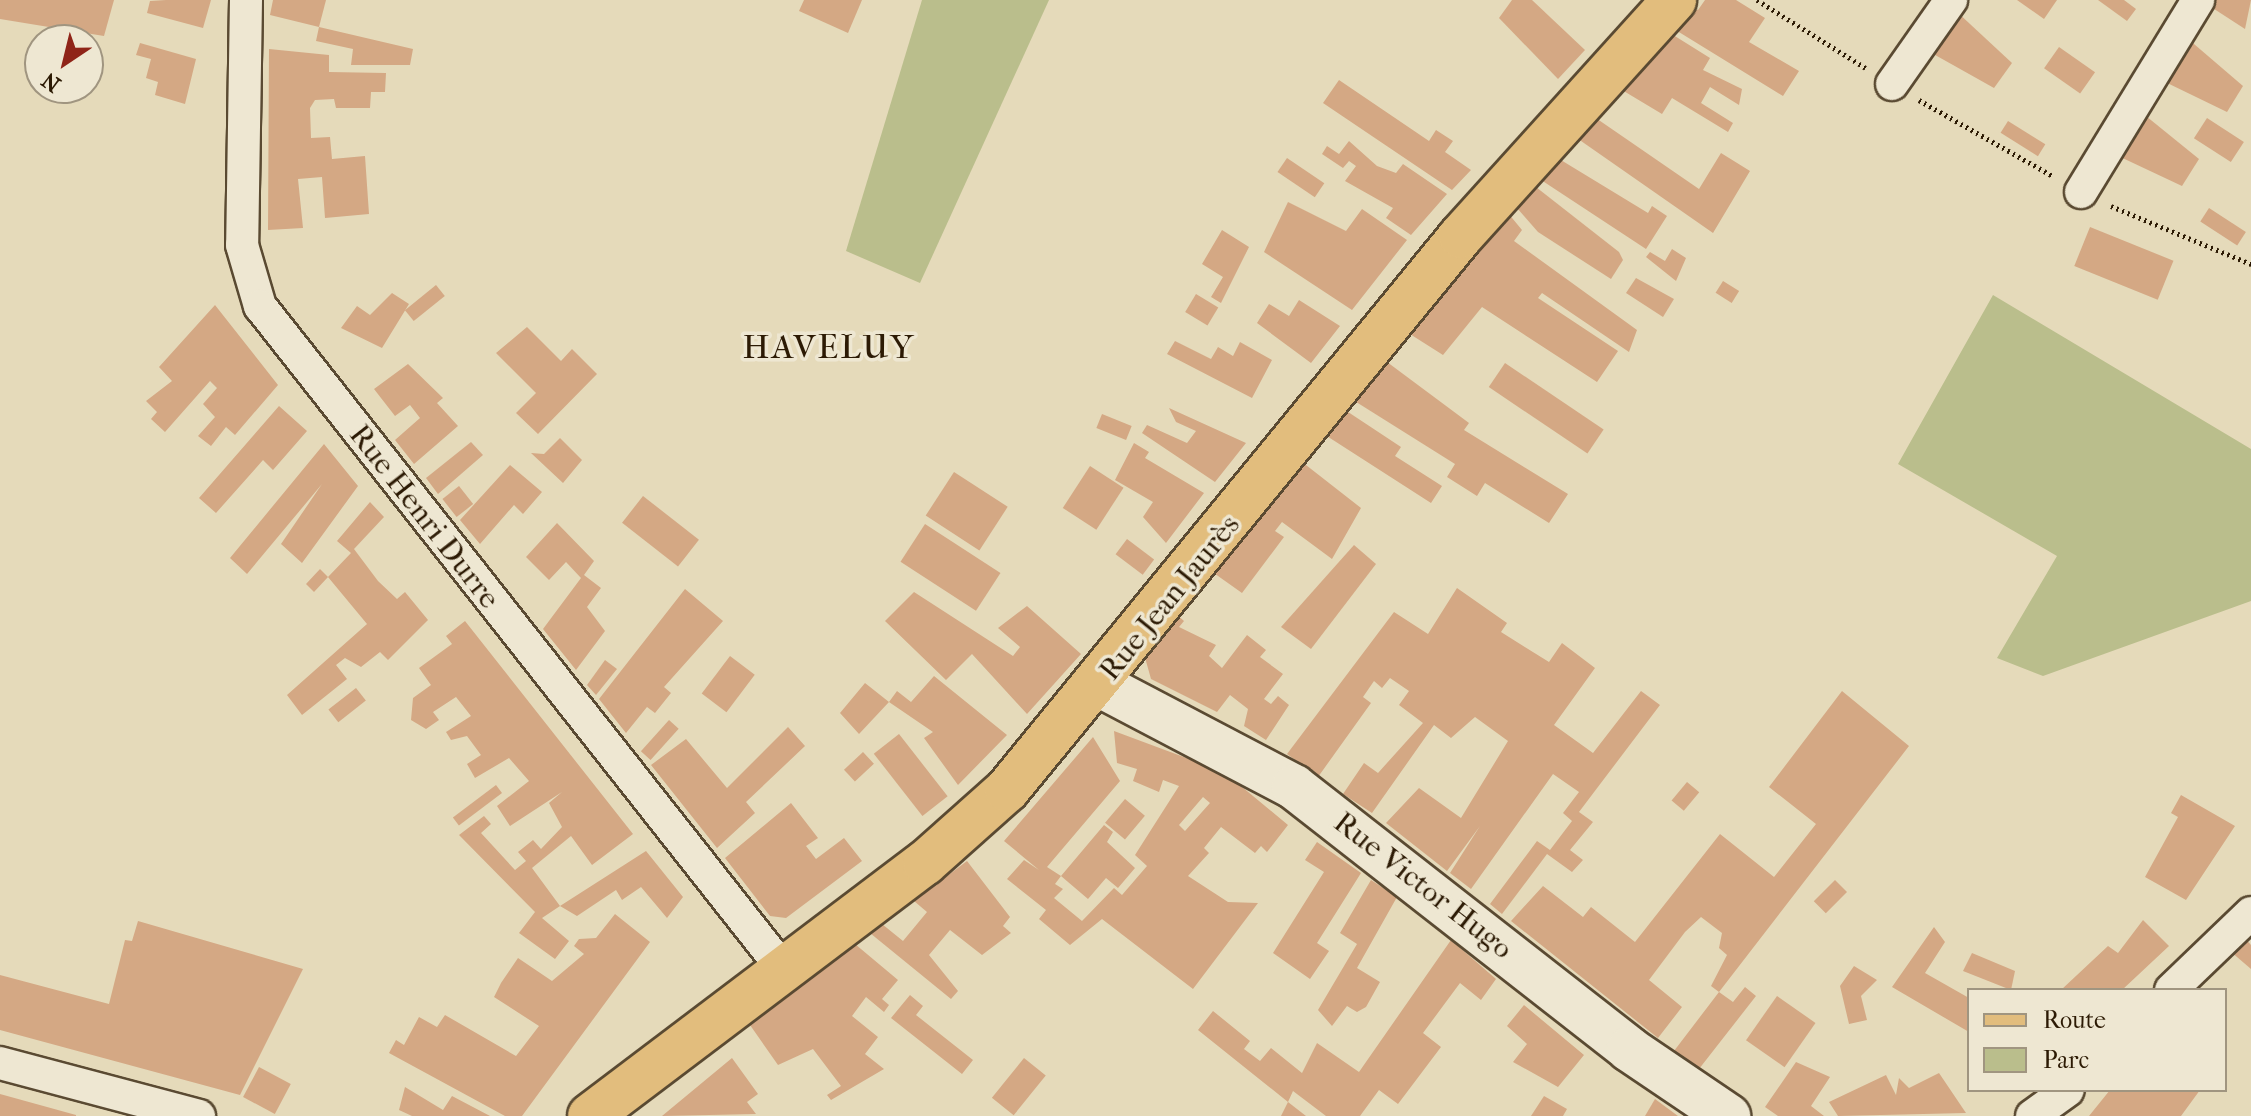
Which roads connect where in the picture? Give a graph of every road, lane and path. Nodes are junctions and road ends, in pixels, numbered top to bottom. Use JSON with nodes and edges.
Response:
{"nodes":[{"id":1,"x":246,"y":0,"type":"edge"},
{"id":2,"x":1674,"y":0,"type":"edge"},
{"id":3,"x":1757,"y":0,"type":"edge"},
{"id":4,"x":1951,"y":0,"type":"edge"},
{"id":5,"x":2198,"y":0,"type":"edge"},
{"id":6,"x":1892,"y":84,"type":"junction"},
{"id":7,"x":2081,"y":192,"type":"junction"},
{"id":8,"x":2251,"y":264,"type":"edge"},
{"id":9,"x":1100,"y":685,"type":"junction"},
{"id":10,"x":2251,"y":913,"type":"edge"},
{"id":11,"x":783,"y":969,"type":"junction"},
{"id":12,"x":2173,"y":988,"type":"edge"},
{"id":13,"x":0,"y":1063,"type":"edge"},
{"id":14,"x":2065,"y":1092,"type":"edge"},
{"id":15,"x":199,"y":1116,"type":"edge"},
{"id":16,"x":590,"y":1116,"type":"edge"},
{"id":17,"x":1728,"y":1116,"type":"edge"},
{"id":18,"x":2032,"y":1116,"type":"edge"}],
"edges":[{"from":1,"to":11,"type":"street","name":"Rue Henri Durre"},
{"from":2,"to":9,"type":"main road","name":"Rue Jean Jaurès"},
{"from":3,"to":6,"type":"path"},
{"from":4,"to":6,"type":"street"},
{"from":5,"to":7,"type":"street"},
{"from":6,"to":7,"type":"path"},
{"from":7,"to":8,"type":"path"},
{"from":9,"to":11,"type":"main road","name":"Rue Jean Jaurès"},
{"from":9,"to":17,"type":"street","name":"Rue Victor Hugo"},
{"from":10,"to":12,"type":"street"},
{"from":11,"to":16,"type":"main road","name":"Rue Jean Jaurès"},
{"from":13,"to":15,"type":"street"},
{"from":14,"to":18,"type":"street"}]}
